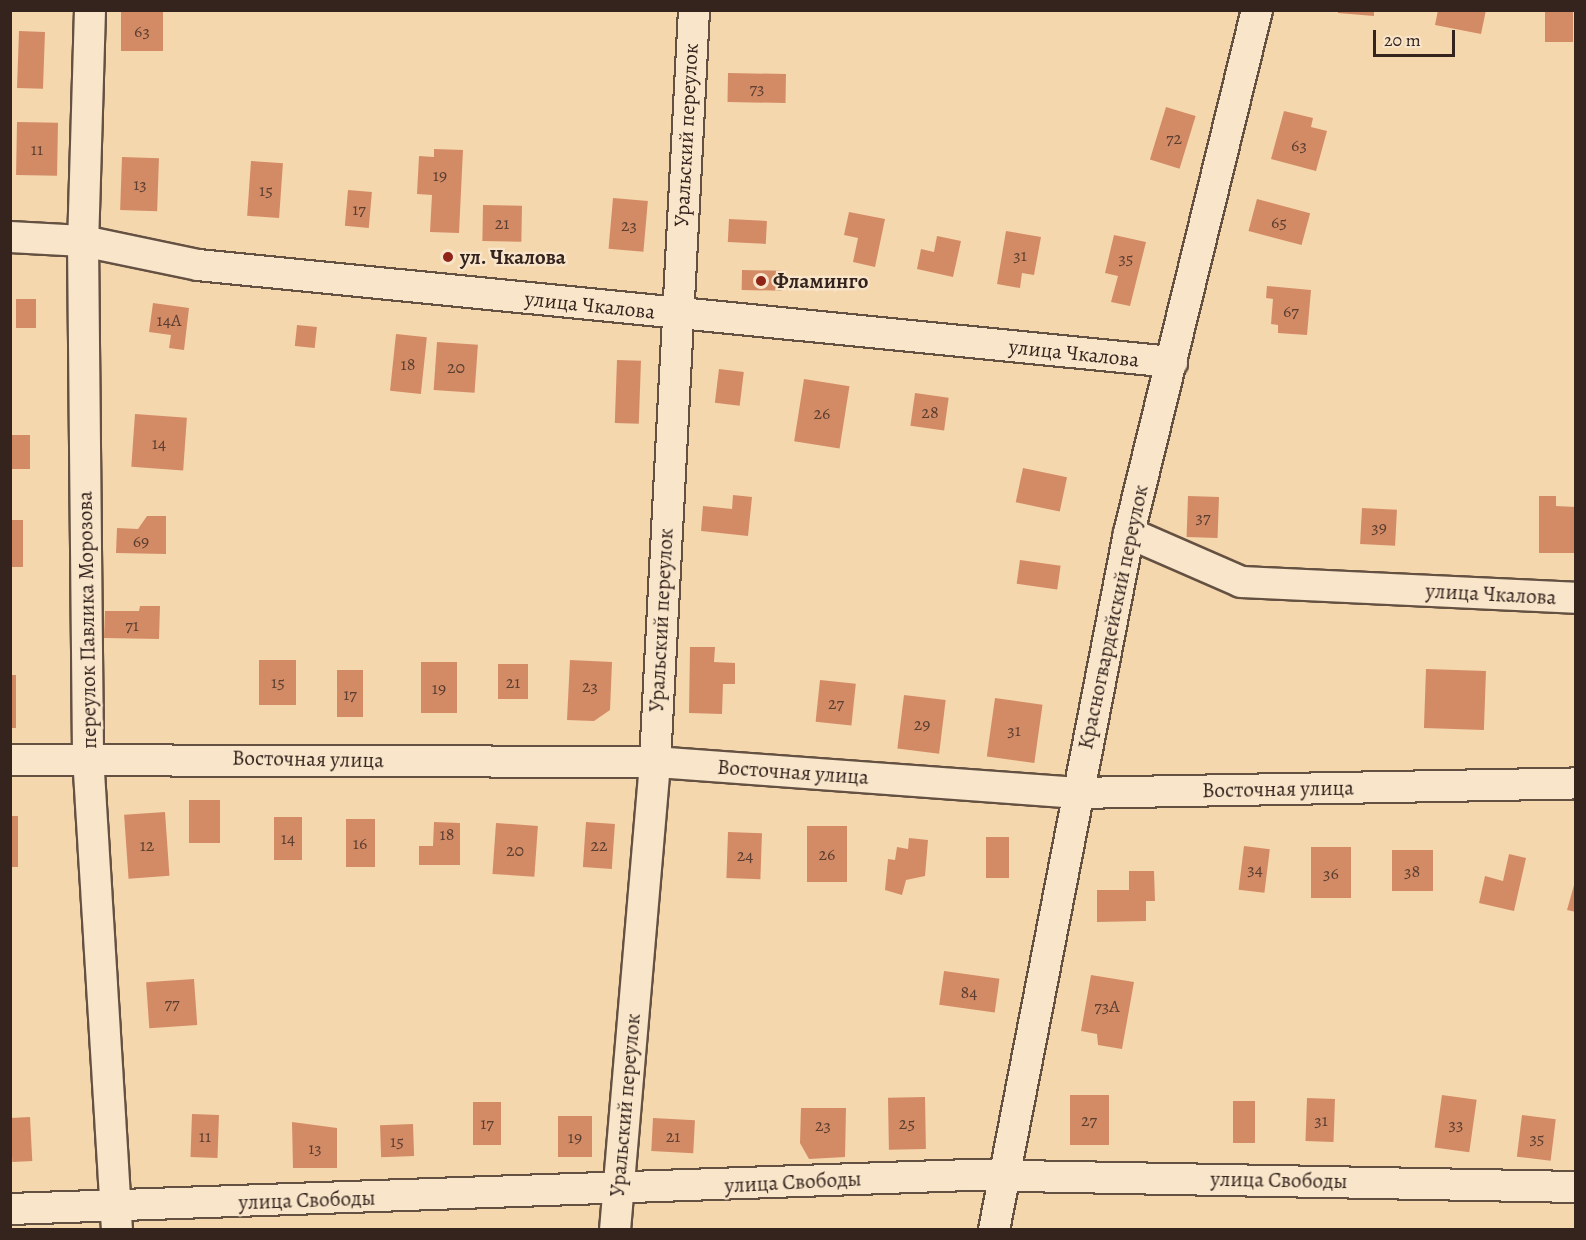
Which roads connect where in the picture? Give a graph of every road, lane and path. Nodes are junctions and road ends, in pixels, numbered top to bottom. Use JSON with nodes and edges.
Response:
{"nodes":[{"id":1,"x":90,"y":10,"type":"edge"},
{"id":2,"x":694,"y":10,"type":"edge"},
{"id":3,"x":1257,"y":10,"type":"edge"},
{"id":4,"x":10,"y":237,"type":"edge"},
{"id":5,"x":83,"y":241,"type":"junction"},
{"id":6,"x":675,"y":314,"type":"junction"},
{"id":7,"x":1172,"y":362,"type":"junction"},
{"id":8,"x":1128,"y":533,"type":"junction"},
{"id":9,"x":1575,"y":598,"type":"edge"},
{"id":10,"x":88,"y":756,"type":"junction"},
{"id":11,"x":10,"y":760,"type":"edge"},
{"id":12,"x":655,"y":762,"type":"junction"},
{"id":13,"x":1575,"y":783,"type":"edge"},
{"id":14,"x":1077,"y":794,"type":"junction"},
{"id":15,"x":1002,"y":1175,"type":"junction"},
{"id":16,"x":1575,"y":1187,"type":"edge"},
{"id":17,"x":618,"y":1190,"type":"junction"},
{"id":18,"x":10,"y":1209,"type":"edge"},
{"id":19,"x":116,"y":1217,"type":"edge"},
{"id":20,"x":615,"y":1230,"type":"edge"},
{"id":21,"x":994,"y":1230,"type":"edge"}],
"edges":[{"from":1,"to":5,"type":"street","name":"переулок Павлика Морозова"},
{"from":2,"to":6,"type":"street","name":"Уральский переулок"},
{"from":3,"to":7,"type":"street","name":"Красногвардейский переулок"},
{"from":4,"to":5,"type":"street","name":"улица Чкалова"},
{"from":5,"to":6,"type":"street","name":"улица Чкалова"},
{"from":5,"to":10,"type":"street","name":"переулок Павлика Морозова"},
{"from":6,"to":7,"type":"street","name":"улица Чкалова"},
{"from":6,"to":12,"type":"street","name":"Уральский переулок"},
{"from":7,"to":8,"type":"street","name":"Красногвардейский переулок"},
{"from":8,"to":9,"type":"street","name":"улица Чкалова"},
{"from":8,"to":14,"type":"street","name":"Красногвардейский переулок"},
{"from":10,"to":11,"type":"street","name":"Восточная улица"},
{"from":10,"to":12,"type":"street","name":"Восточная улица"},
{"from":10,"to":19,"type":"street","name":"переулок Павлика Морозова"},
{"from":12,"to":14,"type":"street","name":"Восточная улица"},
{"from":12,"to":17,"type":"street","name":"Уральский переулок"},
{"from":13,"to":14,"type":"street","name":"Восточная улица"},
{"from":14,"to":15,"type":"street","name":"Красногвардейский переулок"},
{"from":15,"to":16,"type":"street","name":"улица Свободы"},
{"from":15,"to":17,"type":"street","name":"улица Свободы"},
{"from":15,"to":21,"type":"street","name":"Красногвардейский переулок"},
{"from":17,"to":19,"type":"street","name":"улица Свободы"},
{"from":17,"to":20,"type":"street","name":"Уральский переулок"},
{"from":18,"to":19,"type":"street","name":"улица Свободы"}]}
